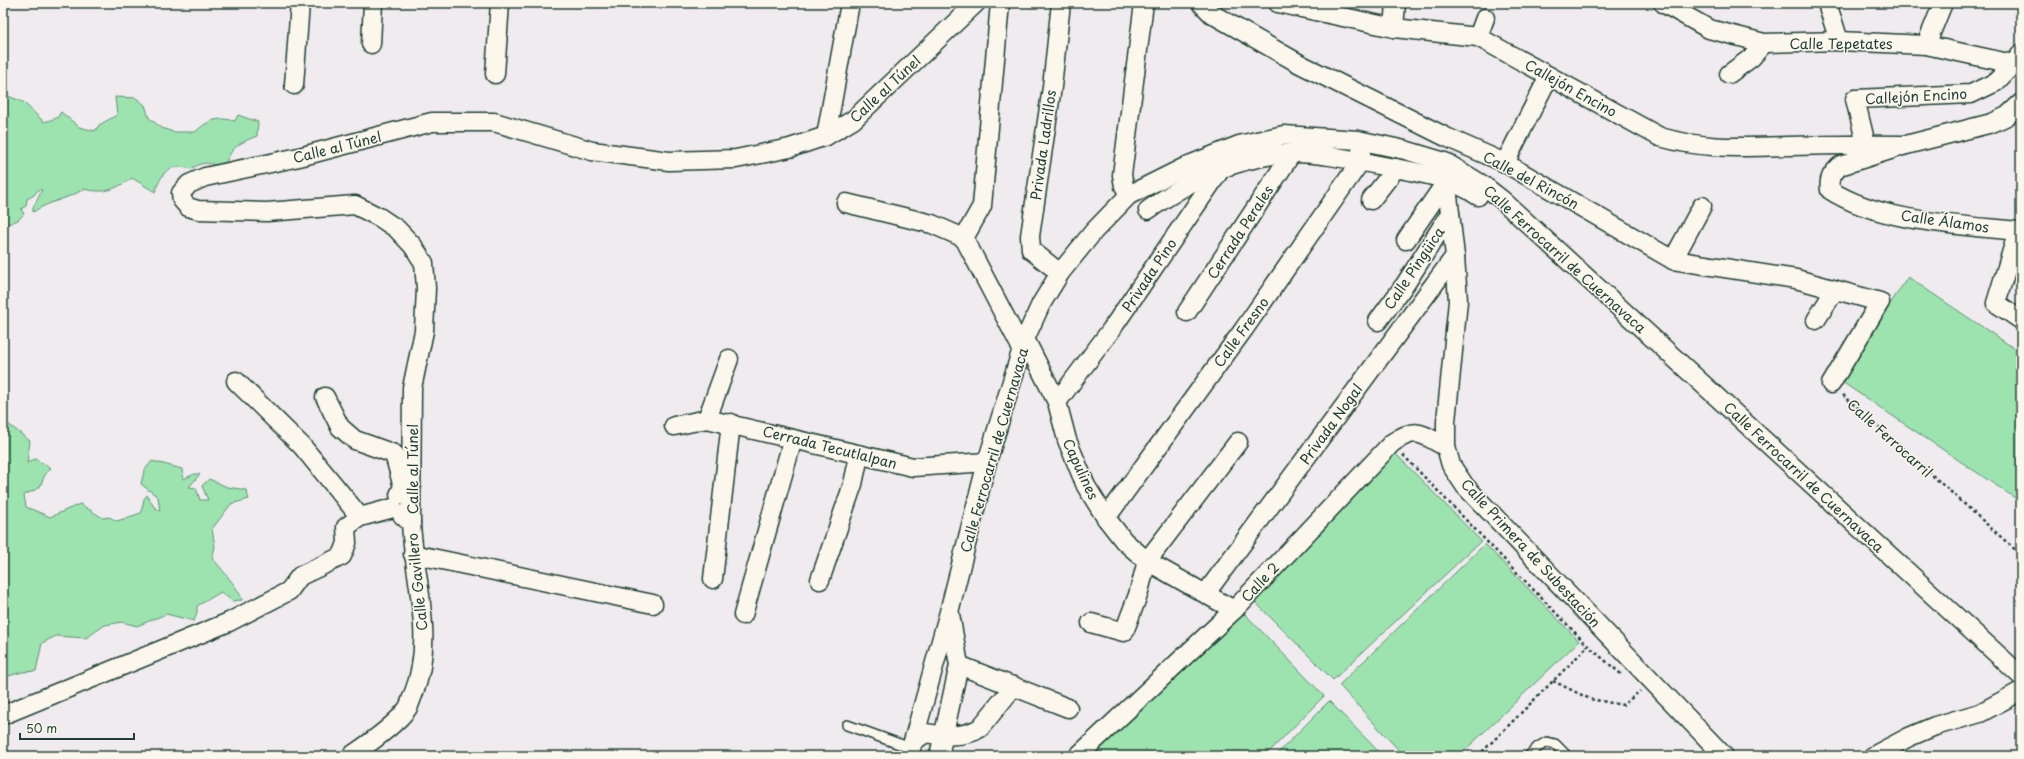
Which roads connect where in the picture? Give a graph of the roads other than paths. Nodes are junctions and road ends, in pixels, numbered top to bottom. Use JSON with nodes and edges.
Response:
{"nodes":[{"id":1,"x":300,"y":3,"type":"edge"},
{"id":2,"x":373,"y":3,"type":"edge"},
{"id":3,"x":500,"y":3,"type":"edge"},
{"id":4,"x":850,"y":3,"type":"edge"},
{"id":5,"x":976,"y":3,"type":"edge"},
{"id":6,"x":1000,"y":3,"type":"edge"},
{"id":7,"x":1061,"y":3,"type":"edge"},
{"id":8,"x":1144,"y":3,"type":"edge"},
{"id":9,"x":1202,"y":3,"type":"edge"},
{"id":10,"x":1396,"y":3,"type":"edge"},
{"id":11,"x":1663,"y":3,"type":"edge"},
{"id":12,"x":1827,"y":3,"type":"edge"},
{"id":13,"x":1943,"y":3,"type":"edge"},
{"id":14,"x":1287,"y":4,"type":"edge"},
{"id":15,"x":1485,"y":18,"type":"dead end"},
{"id":16,"x":1394,"y":28,"type":"junction"},
{"id":17,"x":1478,"y":37,"type":"junction"},
{"id":18,"x":1839,"y":41,"type":"junction"},
{"id":19,"x":1764,"y":43,"type":"junction"},
{"id":20,"x":371,"y":44,"type":"dead end"},
{"id":21,"x":1926,"y":45,"type":"junction"},
{"id":22,"x":2017,"y":59,"type":"edge"},
{"id":23,"x":495,"y":74,"type":"dead end"},
{"id":24,"x":1729,"y":74,"type":"dead end"},
{"id":25,"x":1549,"y":76,"type":"junction"},
{"id":26,"x":294,"y":84,"type":"dead end"},
{"id":27,"x":2021,"y":103,"type":"edge"},
{"id":28,"x":826,"y":136,"type":"junction"},
{"id":29,"x":1446,"y":138,"type":"junction"},
{"id":30,"x":1358,"y":140,"type":"junction"},
{"id":31,"x":1866,"y":144,"type":"junction"},
{"id":32,"x":1239,"y":145,"type":"junction"},
{"id":33,"x":1906,"y":145,"type":"junction"},
{"id":34,"x":1292,"y":153,"type":"junction"},
{"id":35,"x":1360,"y":162,"type":"junction"},
{"id":36,"x":1445,"y":162,"type":"junction"},
{"id":37,"x":1505,"y":164,"type":"junction"},
{"id":38,"x":1222,"y":168,"type":"junction"},
{"id":39,"x":1396,"y":168,"type":"junction"},
{"id":40,"x":1446,"y":181,"type":"junction"},
{"id":41,"x":1129,"y":195,"type":"junction"},
{"id":42,"x":1371,"y":200,"type":"dead end"},
{"id":43,"x":846,"y":203,"type":"dead end"},
{"id":44,"x":1702,"y":206,"type":"dead end"},
{"id":45,"x":1148,"y":210,"type":"dead end"},
{"id":46,"x":1450,"y":214,"type":"junction"},
{"id":47,"x":964,"y":238,"type":"junction"},
{"id":48,"x":1406,"y":240,"type":"dead end"},
{"id":49,"x":1456,"y":256,"type":"junction"},
{"id":50,"x":1673,"y":260,"type":"junction"},
{"id":51,"x":1060,"y":273,"type":"junction"},
{"id":52,"x":1835,"y":290,"type":"junction"},
{"id":53,"x":1187,"y":312,"type":"dead end"},
{"id":54,"x":1816,"y":320,"type":"dead end"},
{"id":55,"x":2021,"y":320,"type":"edge"},
{"id":56,"x":1378,"y":321,"type":"dead end"},
{"id":57,"x":1023,"y":344,"type":"junction"},
{"id":58,"x":729,"y":359,"type":"dead end"},
{"id":59,"x":236,"y":381,"type":"dead end"},
{"id":60,"x":1831,"y":384,"type":"road end"},
{"id":61,"x":325,"y":397,"type":"dead end"},
{"id":62,"x":1057,"y":402,"type":"junction"},
{"id":63,"x":707,"y":418,"type":"junction"},
{"id":64,"x":731,"y":423,"type":"junction"},
{"id":65,"x":674,"y":426,"type":"dead end"},
{"id":66,"x":794,"y":439,"type":"junction"},
{"id":67,"x":1238,"y":442,"type":"dead end"},
{"id":68,"x":1446,"y":447,"type":"junction"},
{"id":69,"x":859,"y":456,"type":"junction"},
{"id":70,"x":987,"y":462,"type":"junction"},
{"id":71,"x":393,"y":508,"type":"junction"},
{"id":72,"x":360,"y":516,"type":"junction"},
{"id":73,"x":1106,"y":518,"type":"junction"},
{"id":74,"x":411,"y":522,"type":"junction"},
{"id":75,"x":413,"y":554,"type":"junction"},
{"id":76,"x":1147,"y":561,"type":"junction"},
{"id":77,"x":713,"y":579,"type":"dead end"},
{"id":78,"x":820,"y":580,"type":"dead end"},
{"id":79,"x":1206,"y":593,"type":"junction"},
{"id":80,"x":653,"y":604,"type":"dead end"},
{"id":81,"x":1234,"y":610,"type":"junction"},
{"id":82,"x":949,"y":612,"type":"junction"},
{"id":83,"x":744,"y":615,"type":"dead end"},
{"id":84,"x":1091,"y":623,"type":"dead end"},
{"id":85,"x":959,"y":665,"type":"junction"},
{"id":86,"x":2021,"y":676,"type":"edge"},
{"id":87,"x":1014,"y":686,"type":"junction"},
{"id":88,"x":2021,"y":691,"type":"edge"},
{"id":89,"x":1068,"y":708,"type":"dead end"},
{"id":90,"x":3,"y":715,"type":"edge"},
{"id":91,"x":847,"y":726,"type":"dead end"},
{"id":92,"x":944,"y":736,"type":"junction"},
{"id":93,"x":911,"y":749,"type":"edge"},
{"id":94,"x":351,"y":756,"type":"edge"},
{"id":95,"x":939,"y":756,"type":"edge"},
{"id":96,"x":1078,"y":756,"type":"edge"},
{"id":97,"x":1529,"y":756,"type":"edge"},
{"id":98,"x":1567,"y":756,"type":"edge"},
{"id":99,"x":1724,"y":756,"type":"edge"},
{"id":100,"x":1873,"y":756,"type":"edge"}],
"edges":[{"from":1,"to":26,"type":"street"},
{"from":2,"to":20,"type":"street"},
{"from":3,"to":23,"type":"street"},
{"from":4,"to":28,"type":"street"},
{"from":5,"to":28,"type":"street","name":"Calle al Túnel"},
{"from":6,"to":47,"type":"street"},
{"from":7,"to":51,"type":"street","name":"Privada Ladrillos"},
{"from":8,"to":41,"type":"street"},
{"from":9,"to":29,"type":"street","name":"Calle del Rincón"},
{"from":10,"to":16,"type":"street"},
{"from":11,"to":19,"type":"street","name":"Calle Tepetates"},
{"from":12,"to":18,"type":"street"},
{"from":13,"to":21,"type":"street"},
{"from":14,"to":16,"type":"street","name":"Callejón Encino"},
{"from":15,"to":17,"type":"street"},
{"from":16,"to":17,"type":"street","name":"Callejón Encino"},
{"from":17,"to":25,"type":"street","name":"Callejón Encino"},
{"from":18,"to":19,"type":"street","name":"Calle Tepetates"},
{"from":18,"to":21,"type":"street","name":"Calle Tepetates"},
{"from":19,"to":24,"type":"street"},
{"from":21,"to":22,"type":"street","name":"Calle Tepetates"},
{"from":22,"to":31,"type":"street","name":"Callejón Encino"},
{"from":25,"to":31,"type":"street","name":"Callejón Encino"},
{"from":25,"to":37,"type":"street"},
{"from":27,"to":33,"type":"street","name":"Calle Álamos"},
{"from":28,"to":74,"type":"street","name":"Calle al Túnel"},
{"from":29,"to":36,"type":"street","name":"Calle Primera de Subestación"},
{"from":29,"to":37,"type":"street","name":"Calle del Rincón"},
{"from":30,"to":32,"type":"street","name":"Calle Ferrocarril de Cuernavaca"},
{"from":30,"to":35,"type":"street"},
{"from":30,"to":36,"type":"street","name":"Calle Ferrocarril de Cuernavaca"},
{"from":31,"to":33,"type":"street","name":"Callejón Encino"},
{"from":32,"to":38,"type":"street","name":"Privada Pino"},
{"from":32,"to":41,"type":"street","name":"Calle Ferrocarril de Cuernavaca"},
{"from":33,"to":55,"type":"street","name":"Calle Álamos"},
{"from":34,"to":35,"type":"street","name":"Calle Ferrocarril de Cuernavaca"},
{"from":34,"to":38,"type":"street","name":"Calle Ferrocarril de Cuernavaca"},
{"from":34,"to":53,"type":"street","name":"Cerrada Perales"},
{"from":35,"to":39,"type":"street","name":"Calle Ferrocarril de Cuernavaca"},
{"from":35,"to":73,"type":"street","name":"Calle Fresno"},
{"from":36,"to":40,"type":"street","name":"Calle Primera de Subestación"},
{"from":36,"to":86,"type":"street","name":"Calle Ferrocarril de Cuernavaca"},
{"from":37,"to":50,"type":"street","name":"Calle del Rincón"},
{"from":38,"to":45,"type":"street","name":"Calle Ferrocarril de Cuernavaca"},
{"from":38,"to":62,"type":"street","name":"Privada Pino"},
{"from":39,"to":40,"type":"street","name":"Calle Ferrocarril de Cuernavaca"},
{"from":39,"to":42,"type":"street"},
{"from":40,"to":46,"type":"street","name":"Calle Primera de Subestación"},
{"from":40,"to":48,"type":"street"},
{"from":40,"to":88,"type":"street","name":"Calle Ferrocarril de Cuernavaca"},
{"from":41,"to":51,"type":"street","name":"Calle Ferrocarril de Cuernavaca"},
{"from":43,"to":47,"type":"street"},
{"from":44,"to":50,"type":"street"},
{"from":46,"to":49,"type":"street","name":"Calle Primera de Subestación"},
{"from":46,"to":56,"type":"street","name":"Calle Pingüica"},
{"from":47,"to":57,"type":"street"},
{"from":49,"to":68,"type":"street","name":"Calle Primera de Subestación"},
{"from":49,"to":79,"type":"street","name":"Privada Nogal"},
{"from":50,"to":52,"type":"street","name":"Calle del Rincón"},
{"from":51,"to":57,"type":"street","name":"Calle Ferrocarril de Cuernavaca"},
{"from":52,"to":54,"type":"street"},
{"from":52,"to":60,"type":"street","name":"Calle del Rincón"},
{"from":57,"to":62,"type":"street","name":"Capulines"},
{"from":57,"to":70,"type":"street","name":"Calle Ferrocarril de Cuernavaca"},
{"from":58,"to":63,"type":"street"},
{"from":59,"to":72,"type":"street"},
{"from":61,"to":71,"type":"street"},
{"from":62,"to":73,"type":"street","name":"Capulines"},
{"from":63,"to":64,"type":"street","name":"Cerrada Tecutlalpan"},
{"from":63,"to":65,"type":"street","name":"Cerrada Tecutlalpan"},
{"from":64,"to":66,"type":"street","name":"Cerrada Tecutlalpan"},
{"from":64,"to":77,"type":"street"},
{"from":66,"to":69,"type":"street","name":"Cerrada Tecutlalpan"},
{"from":66,"to":83,"type":"street"},
{"from":67,"to":76,"type":"street"},
{"from":68,"to":81,"type":"street","name":"Calle 2"},
{"from":68,"to":99,"type":"street","name":"Calle Primera de Subestación"},
{"from":69,"to":70,"type":"street","name":"Cerrada Tecutlalpan"},
{"from":69,"to":78,"type":"street"},
{"from":70,"to":82,"type":"street","name":"Calle Ferrocarril de Cuernavaca"},
{"from":71,"to":72,"type":"street"},
{"from":71,"to":74,"type":"street","name":"Calle Gavillero"},
{"from":72,"to":90,"type":"street"},
{"from":73,"to":76,"type":"street","name":"Capulines"},
{"from":74,"to":75,"type":"street","name":"Calle Gavillero"},
{"from":75,"to":80,"type":"street"},
{"from":75,"to":94,"type":"street","name":"Calle Gavillero"},
{"from":76,"to":79,"type":"street","name":"Capulines"},
{"from":76,"to":84,"type":"street"},
{"from":79,"to":81,"type":"street","name":"Capulines"},
{"from":81,"to":96,"type":"street","name":"Calle 2"},
{"from":82,"to":85,"type":"street"},
{"from":82,"to":93,"type":"street","name":"Calle Ferrocarril de Cuernavaca"},
{"from":85,"to":87,"type":"street"},
{"from":85,"to":92,"type":"street"},
{"from":87,"to":89,"type":"street"},
{"from":87,"to":92,"type":"street"},
{"from":88,"to":100,"type":"street"},
{"from":91,"to":93,"type":"lane"},
{"from":92,"to":93,"type":"street"},
{"from":92,"to":95,"type":"street"},
{"from":97,"to":98,"type":"lane"}]}
